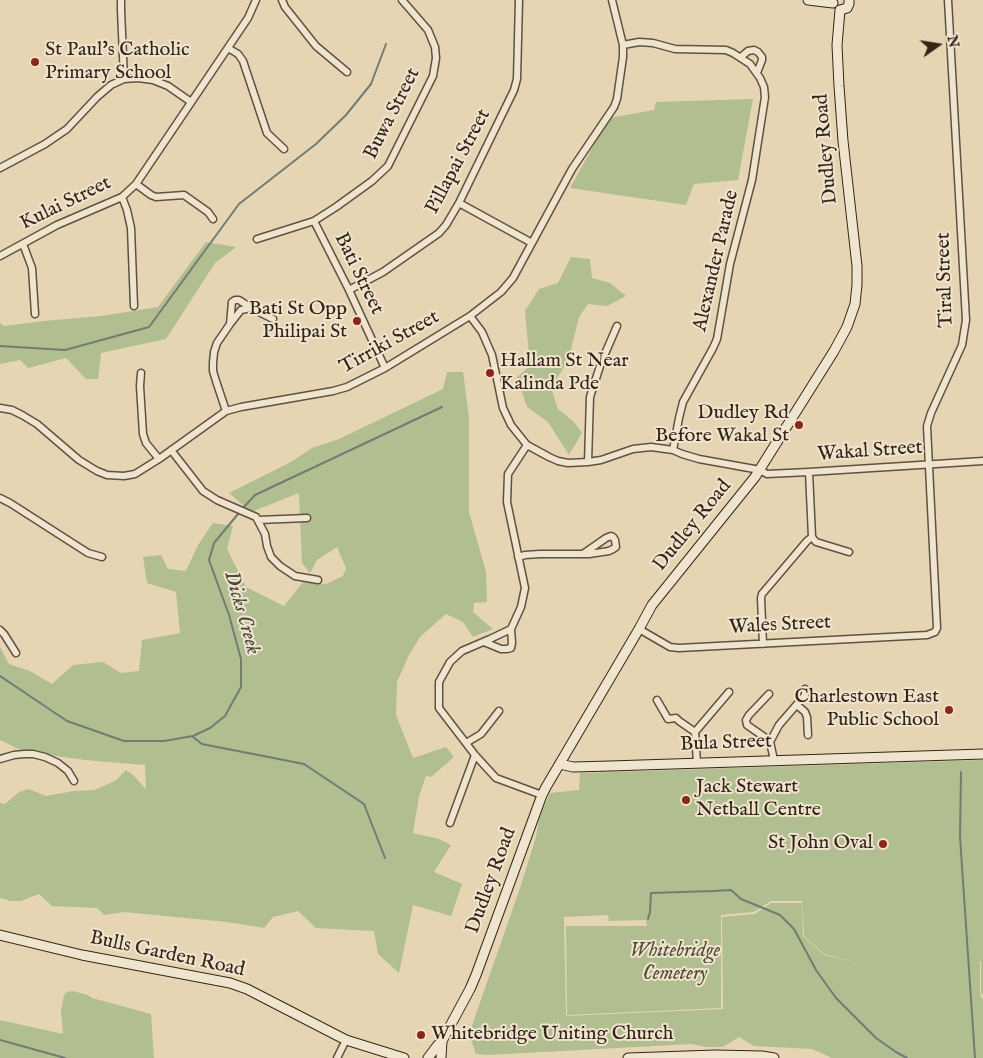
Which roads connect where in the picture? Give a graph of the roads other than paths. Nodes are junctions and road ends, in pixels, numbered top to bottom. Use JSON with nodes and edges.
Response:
{"nodes":[{"id":1,"x":121,"y":0,"type":"edge"},
{"id":2,"x":256,"y":0,"type":"edge"},
{"id":3,"x":282,"y":0,"type":"edge"},
{"id":4,"x":402,"y":0,"type":"edge"},
{"id":5,"x":519,"y":0,"type":"edge"},
{"id":6,"x":612,"y":0,"type":"edge"},
{"id":7,"x":808,"y":0,"type":"edge"},
{"id":8,"x":849,"y":0,"type":"edge"},
{"id":9,"x":948,"y":0,"type":"edge"},
{"id":10,"x":834,"y":2,"type":"edge"},
{"id":11,"x":840,"y":10,"type":"junction"},
{"id":12,"x":623,"y":45,"type":"junction"},
{"id":13,"x":228,"y":48,"type":"junction"},
{"id":14,"x":741,"y":57,"type":"junction"},
{"id":15,"x":347,"y":72,"type":"dead end"},
{"id":16,"x":757,"y":73,"type":"junction"},
{"id":17,"x":124,"y":79,"type":"junction"},
{"id":18,"x":191,"y":102,"type":"junction"},
{"id":19,"x":284,"y":148,"type":"dead end"},
{"id":20,"x":0,"y":168,"type":"edge"},
{"id":21,"x":136,"y":184,"type":"junction"},
{"id":22,"x":122,"y":197,"type":"junction"},
{"id":23,"x":459,"y":203,"type":"junction"},
{"id":24,"x":213,"y":219,"type":"dead end"},
{"id":25,"x":314,"y":221,"type":"junction"},
{"id":26,"x":257,"y":239,"type":"dead end"},
{"id":27,"x":532,"y":242,"type":"junction"},
{"id":28,"x":22,"y":244,"type":"junction"},
{"id":29,"x":0,"y":256,"type":"edge"},
{"id":30,"x":349,"y":290,"type":"junction"},
{"id":31,"x":134,"y":306,"type":"dead end"},
{"id":32,"x":250,"y":308,"type":"junction"},
{"id":33,"x":35,"y":314,"type":"dead end"},
{"id":34,"x":470,"y":316,"type":"junction"},
{"id":35,"x":272,"y":319,"type":"dead end"},
{"id":36,"x":230,"y":324,"type":"junction"},
{"id":37,"x":617,"y":326,"type":"dead end"},
{"id":38,"x":386,"y":368,"type":"junction"},
{"id":39,"x":142,"y":373,"type":"dead end"},
{"id":40,"x":0,"y":408,"type":"edge"},
{"id":41,"x":226,"y":411,"type":"junction"},
{"id":42,"x":527,"y":445,"type":"junction"},
{"id":43,"x":171,"y":450,"type":"junction"},
{"id":44,"x":673,"y":450,"type":"junction"},
{"id":45,"x":159,"y":459,"type":"junction"},
{"id":46,"x":588,"y":462,"type":"junction"},
{"id":47,"x":983,"y":462,"type":"edge"},
{"id":48,"x":928,"y":465,"type":"junction"},
{"id":49,"x":760,"y":470,"type":"junction"},
{"id":50,"x":809,"y":472,"type":"junction"},
{"id":51,"x":0,"y":498,"type":"edge"},
{"id":52,"x":307,"y":518,"type":"dead end"},
{"id":53,"x":258,"y":520,"type":"junction"},
{"id":54,"x":812,"y":537,"type":"junction"},
{"id":55,"x":848,"y":552,"type":"dead end"},
{"id":56,"x":583,"y":554,"type":"junction"},
{"id":57,"x":102,"y":556,"type":"dead end"},
{"id":58,"x":518,"y":557,"type":"junction"},
{"id":59,"x":318,"y":580,"type":"dead end"},
{"id":60,"x":511,"y":629,"type":"junction"},
{"id":61,"x":639,"y":629,"type":"junction"},
{"id":62,"x":0,"y":630,"type":"edge"},
{"id":63,"x":927,"y":635,"type":"joint"},
{"id":64,"x":484,"y":642,"type":"junction"},
{"id":65,"x":763,"y":644,"type":"junction"},
{"id":66,"x":16,"y":653,"type":"dead end"},
{"id":67,"x":805,"y":689,"type":"dead end"},
{"id":68,"x":729,"y":692,"type":"dead end"},
{"id":69,"x":769,"y":694,"type":"dead end"},
{"id":70,"x":656,"y":700,"type":"dead end"},
{"id":71,"x":797,"y":705,"type":"junction"},
{"id":72,"x":499,"y":711,"type":"dead end"},
{"id":73,"x":694,"y":732,"type":"junction"},
{"id":74,"x":808,"y":735,"type":"dead end"},
{"id":75,"x":770,"y":741,"type":"junction"},
{"id":76,"x":466,"y":743,"type":"junction"},
{"id":77,"x":983,"y":754,"type":"edge"},
{"id":78,"x":476,"y":755,"type":"junction"},
{"id":79,"x":0,"y":759,"type":"edge"},
{"id":80,"x":774,"y":760,"type":"junction"},
{"id":81,"x":697,"y":763,"type":"junction"},
{"id":82,"x":560,"y":764,"type":"junction"},
{"id":83,"x":74,"y":781,"type":"dead end"},
{"id":84,"x":542,"y":795,"type":"junction"},
{"id":85,"x":450,"y":823,"type":"dead end"},
{"id":86,"x":0,"y":935,"type":"edge"},
{"id":87,"x":346,"y":1040,"type":"junction"},
{"id":88,"x":442,"y":1041,"type":"junction"},
{"id":89,"x":715,"y":1056,"type":"edge"},
{"id":90,"x":337,"y":1058,"type":"edge"},
{"id":91,"x":404,"y":1058,"type":"edge"},
{"id":92,"x":429,"y":1058,"type":"edge"},
{"id":93,"x":434,"y":1058,"type":"edge"},
{"id":94,"x":441,"y":1058,"type":"edge"},
{"id":95,"x":628,"y":1058,"type":"edge"},
{"id":96,"x":774,"y":1058,"type":"edge"}],
"edges":[{"from":1,"to":17,"type":"street"},
{"from":2,"to":13,"type":"street","name":"Kulai Street"},
{"from":3,"to":15,"type":"street"},
{"from":4,"to":25,"type":"street","name":"Buwa Street"},
{"from":5,"to":23,"type":"street","name":"Pillapai Street"},
{"from":6,"to":12,"type":"street","name":"Tirriki Street"},
{"from":7,"to":10,"type":"main road"},
{"from":8,"to":11,"type":"main road"},
{"from":9,"to":48,"type":"street","name":"Tiral Street"},
{"from":10,"to":11,"type":"main road"},
{"from":11,"to":49,"type":"main road","name":"Dudley Road"},
{"from":12,"to":14,"type":"street","name":"Alexander Parade"},
{"from":12,"to":27,"type":"street","name":"Tirriki Street"},
{"from":13,"to":18,"type":"street","name":"Kulai Street"},
{"from":13,"to":19,"type":"street"},
{"from":14,"to":16,"type":"street","name":"Alexander Parade"},
{"from":14,"to":16,"type":"street","name":"Alexander Parade"},
{"from":16,"to":44,"type":"street","name":"Alexander Parade"},
{"from":17,"to":18,"type":"street"},
{"from":17,"to":20,"type":"street"},
{"from":18,"to":21,"type":"street","name":"Kulai Street"},
{"from":21,"to":22,"type":"street","name":"Kulai Street"},
{"from":21,"to":24,"type":"street"},
{"from":22,"to":28,"type":"street","name":"Kulai Street"},
{"from":22,"to":31,"type":"street"},
{"from":23,"to":27,"type":"street"},
{"from":23,"to":30,"type":"street","name":"Pillapai Street"},
{"from":25,"to":26,"type":"street","name":"Buwa Street"},
{"from":25,"to":30,"type":"street","name":"Bati Street"},
{"from":27,"to":34,"type":"street","name":"Tirriki Street"},
{"from":28,"to":29,"type":"street","name":"Kulai Street"},
{"from":28,"to":33,"type":"street"},
{"from":30,"to":38,"type":"street","name":"Bati Street"},
{"from":32,"to":35,"type":"street"},
{"from":32,"to":36,"type":"street"},
{"from":32,"to":36,"type":"street"},
{"from":34,"to":38,"type":"street","name":"Tirriki Street"},
{"from":34,"to":42,"type":"street"},
{"from":36,"to":41,"type":"street"},
{"from":37,"to":46,"type":"street"},
{"from":38,"to":41,"type":"street","name":"Tirriki Street"},
{"from":39,"to":45,"type":"street"},
{"from":40,"to":45,"type":"street","name":"Tirriki Street"},
{"from":41,"to":43,"type":"street","name":"Tirriki Street"},
{"from":42,"to":46,"type":"street","name":"Wakal Street"},
{"from":42,"to":58,"type":"street"},
{"from":43,"to":45,"type":"street","name":"Tirriki Street"},
{"from":43,"to":53,"type":"street"},
{"from":44,"to":46,"type":"street","name":"Wakal Street"},
{"from":44,"to":49,"type":"street","name":"Wakal Street"},
{"from":47,"to":48,"type":"street","name":"Wakal Street"},
{"from":48,"to":50,"type":"street","name":"Wakal Street"},
{"from":48,"to":63,"type":"street","name":"Tiral Street"},
{"from":49,"to":50,"type":"street","name":"Wakal Street"},
{"from":49,"to":61,"type":"main road","name":"Dudley Road"},
{"from":50,"to":54,"type":"street"},
{"from":51,"to":57,"type":"street"},
{"from":52,"to":53,"type":"street"},
{"from":53,"to":59,"type":"street"},
{"from":54,"to":55,"type":"street"},
{"from":54,"to":65,"type":"street"},
{"from":56,"to":56,"type":"street"},
{"from":56,"to":58,"type":"street"},
{"from":58,"to":60,"type":"street"},
{"from":60,"to":64,"type":"street"},
{"from":60,"to":64,"type":"street"},
{"from":61,"to":65,"type":"street","name":"Wales Street"},
{"from":61,"to":82,"type":"main road","name":"Dudley Road"},
{"from":62,"to":66,"type":"street"},
{"from":63,"to":65,"type":"street","name":"Wales Street"},
{"from":64,"to":76,"type":"street"},
{"from":67,"to":71,"type":"street"},
{"from":68,"to":73,"type":"street"},
{"from":69,"to":75,"type":"street"},
{"from":70,"to":73,"type":"street"},
{"from":71,"to":74,"type":"street"},
{"from":71,"to":75,"type":"street"},
{"from":72,"to":76,"type":"street"},
{"from":73,"to":81,"type":"street"},
{"from":75,"to":80,"type":"street"},
{"from":76,"to":78,"type":"street"},
{"from":77,"to":80,"type":"main road","name":"Bula Street"},
{"from":78,"to":84,"type":"street"},
{"from":78,"to":85,"type":"street"},
{"from":79,"to":83,"type":"street"},
{"from":80,"to":81,"type":"main road","name":"Bula Street"},
{"from":81,"to":82,"type":"main road","name":"Bula Street"},
{"from":82,"to":84,"type":"main road","name":"Dudley Road"},
{"from":84,"to":88,"type":"main road","name":"Dudley Road"},
{"from":86,"to":87,"type":"main road","name":"Bulls Garden Road"},
{"from":87,"to":90,"type":"street"},
{"from":87,"to":91,"type":"main road","name":"Bulls Garden Road"},
{"from":88,"to":92,"type":"main road","name":"Dudley Road"},
{"from":88,"to":94,"type":"main road","name":"Dudley Road"},
{"from":89,"to":95,"type":"main road"},
{"from":89,"to":96,"type":"main road"},
{"from":92,"to":93,"type":"main road"}]}
